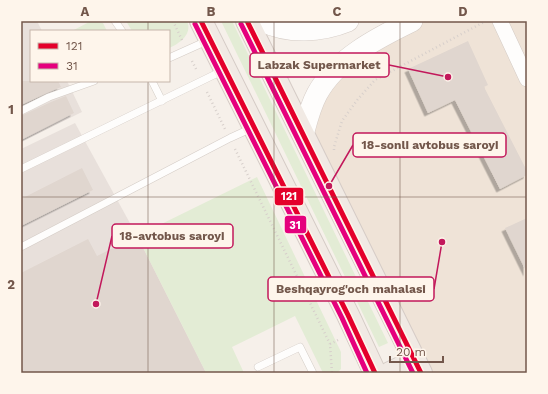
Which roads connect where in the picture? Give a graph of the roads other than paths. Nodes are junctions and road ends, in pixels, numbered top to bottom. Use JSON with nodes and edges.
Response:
{"nodes":[{"id":1,"x":116,"y":21,"type":"edge"},
{"id":2,"x":247,"y":21,"type":"edge"},
{"id":3,"x":262,"y":21,"type":"edge"},
{"id":4,"x":348,"y":21,"type":"edge"},
{"id":5,"x":500,"y":21,"type":"edge"},
{"id":6,"x":400,"y":24,"type":"edge"},
{"id":7,"x":121,"y":30,"type":"edge"},
{"id":8,"x":206,"y":30,"type":"edge"},
{"id":9,"x":170,"y":57,"type":"edge"},
{"id":10,"x":225,"y":70,"type":"junction"},
{"id":11,"x":527,"y":79,"type":"edge"},
{"id":12,"x":91,"y":82,"type":"edge"},
{"id":13,"x":152,"y":82,"type":"edge"},
{"id":14,"x":162,"y":101,"type":"junction"},
{"id":15,"x":21,"y":111,"type":"edge"},
{"id":16,"x":254,"y":128,"type":"junction"},
{"id":17,"x":303,"y":135,"type":"junction"},
{"id":18,"x":21,"y":170,"type":"edge"},
{"id":19,"x":21,"y":248,"type":"edge"},
{"id":20,"x":258,"y":367,"type":"dead end"},
{"id":21,"x":418,"y":367,"type":"edge"},
{"id":22,"x":313,"y":373,"type":"edge"},
{"id":23,"x":374,"y":373,"type":"edge"},
{"id":24,"x":390,"y":373,"type":"edge"}],
"edges":[{"from":1,"to":7,"type":"lane"},
{"from":2,"to":17,"type":"highway"},
{"from":3,"to":4,"type":"main road"},
{"from":5,"to":11,"type":"street"},
{"from":6,"to":17,"type":"main road"},
{"from":8,"to":9,"type":"lane"},
{"from":8,"to":10,"type":"highway"},
{"from":10,"to":14,"type":"lane"},
{"from":10,"to":16,"type":"highway"},
{"from":12,"to":15,"type":"lane"},
{"from":13,"to":14,"type":"lane"},
{"from":14,"to":18,"type":"lane"},
{"from":16,"to":19,"type":"lane"},
{"from":16,"to":23,"type":"highway"},
{"from":17,"to":21,"type":"highway"},
{"from":20,"to":22,"type":"lane"},
{"from":21,"to":24,"type":"highway"}]}
